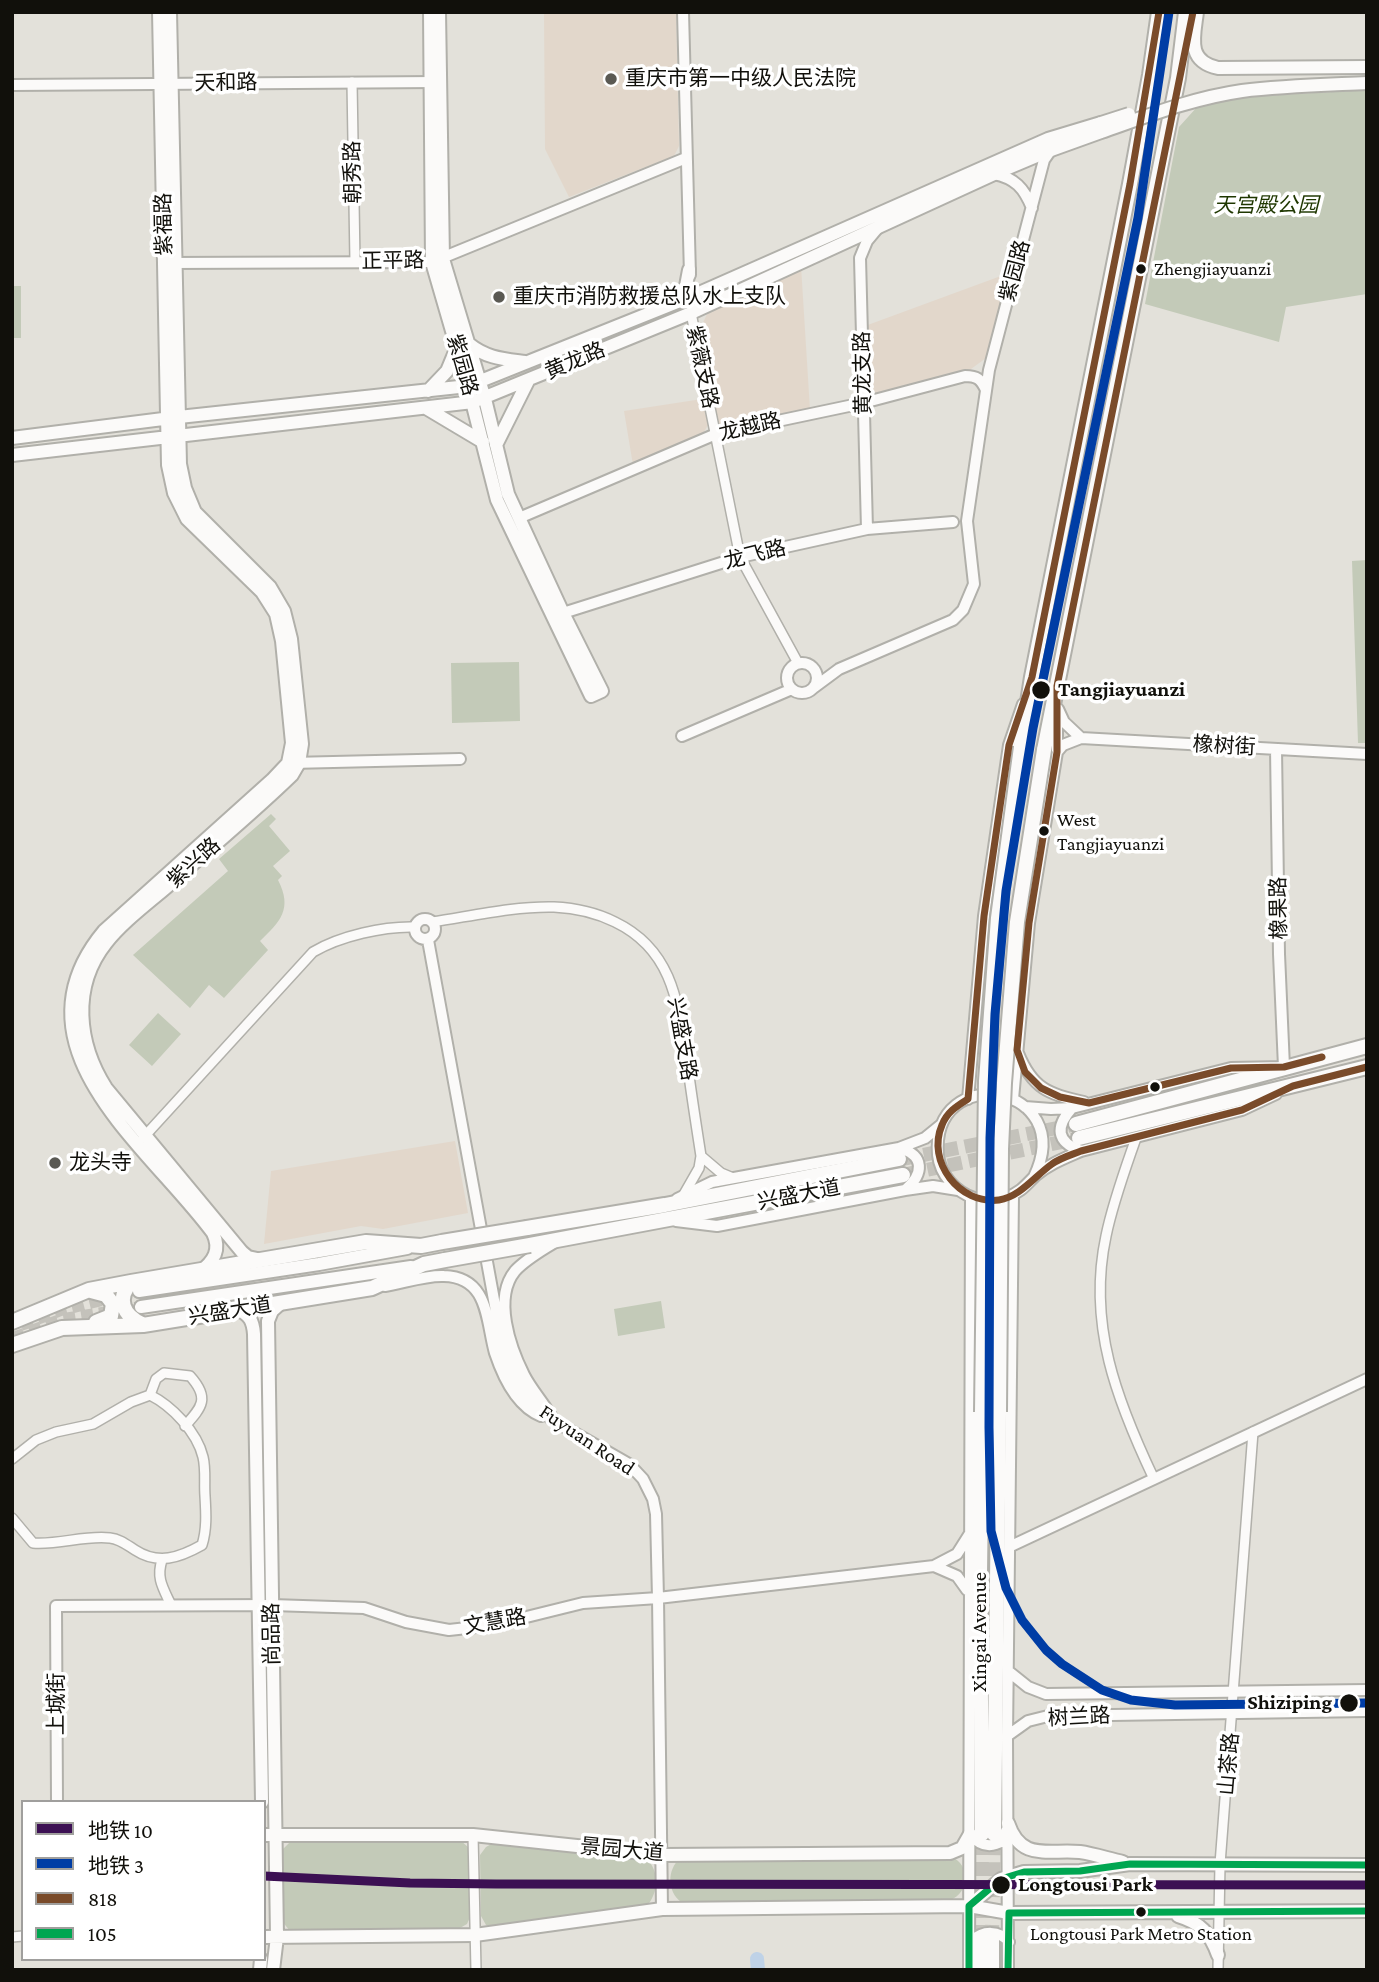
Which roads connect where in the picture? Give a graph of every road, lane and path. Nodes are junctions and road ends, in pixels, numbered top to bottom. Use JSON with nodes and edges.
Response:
{"nodes":[{"id":1,"x":159,"y":12,"type":"edge"},
{"id":2,"x":170,"y":12,"type":"edge"},
{"id":3,"x":430,"y":12,"type":"edge"},
{"id":4,"x":439,"y":12,"type":"edge"},
{"id":5,"x":683,"y":12,"type":"edge"},
{"id":6,"x":1159,"y":12,"type":"edge"},
{"id":7,"x":1186,"y":12,"type":"edge"},
{"id":8,"x":1195,"y":12,"type":"edge"},
{"id":9,"x":1367,"y":66,"type":"edge"},
{"id":10,"x":1367,"y":75,"type":"edge"},
{"id":11,"x":1178,"y":79,"type":"junction"},
{"id":12,"x":352,"y":82,"type":"junction"},
{"id":13,"x":436,"y":82,"type":"junction"},
{"id":14,"x":1367,"y":83,"type":"edge"},
{"id":15,"x":166,"y":84,"type":"junction"},
{"id":16,"x":12,"y":85,"type":"edge"},
{"id":17,"x":1101,"y":128,"type":"junction"},
{"id":18,"x":1051,"y":150,"type":"junction"},
{"id":19,"x":686,"y":158,"type":"junction"},
{"id":20,"x":994,"y":174,"type":"junction"},
{"id":21,"x":1032,"y":208,"type":"junction"},
{"id":22,"x":883,"y":224,"type":"junction"},
{"id":23,"x":438,"y":260,"type":"junction"},
{"id":24,"x":355,"y":262,"type":"junction"},
{"id":25,"x":170,"y":263,"type":"junction"},
{"id":26,"x":690,"y":270,"type":"junction"},
{"id":27,"x":690,"y":297,"type":"junction"},
{"id":28,"x":673,"y":304,"type":"junction"},
{"id":29,"x":691,"y":313,"type":"junction"},
{"id":30,"x":463,"y":345,"type":"junction"},
{"id":31,"x":529,"y":362,"type":"junction"},
{"id":32,"x":528,"y":381,"type":"junction"},
{"id":33,"x":474,"y":384,"type":"junction"},
{"id":34,"x":986,"y":390,"type":"junction"},
{"id":35,"x":428,"y":391,"type":"junction"},
{"id":36,"x":178,"y":397,"type":"junction"},
{"id":37,"x":479,"y":401,"type":"junction"},
{"id":38,"x":863,"y":403,"type":"junction"},
{"id":39,"x":426,"y":408,"type":"junction"},
{"id":40,"x":198,"y":415,"type":"junction"},
{"id":41,"x":173,"y":418,"type":"junction"},
{"id":42,"x":716,"y":434,"type":"junction"},
{"id":43,"x":173,"y":436,"type":"junction"},
{"id":44,"x":12,"y":438,"type":"edge"},
{"id":45,"x":482,"y":442,"type":"junction"},
{"id":46,"x":496,"y":445,"type":"junction"},
{"id":47,"x":12,"y":455,"type":"edge"},
{"id":48,"x":969,"y":503,"type":"junction"},
{"id":49,"x":519,"y":519,"type":"junction"},
{"id":50,"x":953,"y":522,"type":"junction"},
{"id":51,"x":867,"y":530,"type":"junction"},
{"id":52,"x":969,"y":536,"type":"junction"},
{"id":53,"x":740,"y":557,"type":"junction"},
{"id":54,"x":563,"y":613,"type":"junction"},
{"id":55,"x":798,"y":663,"type":"junction"},
{"id":56,"x":812,"y":667,"type":"junction"},
{"id":57,"x":839,"y":669,"type":"junction"},
{"id":58,"x":1032,"y":677,"type":"junction"},
{"id":59,"x":1056,"y":686,"type":"junction"},
{"id":60,"x":792,"y":689,"type":"junction"},
{"id":61,"x":812,"y":689,"type":"junction"},
{"id":62,"x":1057,"y":707,"type":"junction"},
{"id":63,"x":682,"y":736,"type":"dead end"},
{"id":64,"x":1081,"y":738,"type":"junction"},
{"id":65,"x":1276,"y":749,"type":"junction"},
{"id":66,"x":1050,"y":751,"type":"junction"},
{"id":67,"x":1367,"y":754,"type":"edge"},
{"id":68,"x":460,"y":759,"type":"dead end"},
{"id":69,"x":294,"y":763,"type":"junction"},
{"id":70,"x":432,"y":922,"type":"junction"},
{"id":71,"x":415,"y":927,"type":"junction"},
{"id":72,"x":428,"y":940,"type":"junction"},
{"id":73,"x":971,"y":1046,"type":"junction"},
{"id":74,"x":1367,"y":1046,"type":"edge"},
{"id":75,"x":1017,"y":1050,"type":"junction"},
{"id":76,"x":1284,"y":1067,"type":"junction"},
{"id":77,"x":1367,"y":1067,"type":"edge"},
{"id":78,"x":1293,"y":1086,"type":"junction"},
{"id":79,"x":968,"y":1099,"type":"junction"},
{"id":80,"x":1013,"y":1099,"type":"junction"},
{"id":81,"x":1089,"y":1103,"type":"junction"},
{"id":82,"x":1026,"y":1107,"type":"junction"},
{"id":83,"x":1072,"y":1108,"type":"junction"},
{"id":84,"x":941,"y":1125,"type":"junction"},
{"id":85,"x":1079,"y":1138,"type":"junction"},
{"id":86,"x":1136,"y":1138,"type":"junction"},
{"id":87,"x":141,"y":1139,"type":"junction"},
{"id":88,"x":899,"y":1154,"type":"junction"},
{"id":89,"x":701,"y":1156,"type":"junction"},
{"id":90,"x":1034,"y":1177,"type":"junction"},
{"id":91,"x":733,"y":1178,"type":"junction"},
{"id":92,"x":904,"y":1182,"type":"junction"},
{"id":93,"x":958,"y":1190,"type":"junction"},
{"id":94,"x":1013,"y":1195,"type":"junction"},
{"id":95,"x":682,"y":1196,"type":"junction"},
{"id":96,"x":971,"y":1197,"type":"junction"},
{"id":97,"x":666,"y":1212,"type":"junction"},
{"id":98,"x":560,"y":1240,"type":"junction"},
{"id":99,"x":421,"y":1246,"type":"junction"},
{"id":100,"x":1013,"y":1251,"type":"junction"},
{"id":101,"x":970,"y":1253,"type":"junction"},
{"id":102,"x":264,"y":1261,"type":"junction"},
{"id":103,"x":424,"y":1264,"type":"junction"},
{"id":104,"x":200,"y":1272,"type":"junction"},
{"id":105,"x":135,"y":1286,"type":"junction"},
{"id":106,"x":372,"y":1288,"type":"junction"},
{"id":107,"x":89,"y":1290,"type":"junction"},
{"id":108,"x":281,"y":1303,"type":"junction"},
{"id":109,"x":141,"y":1307,"type":"tunnel mouth"},
{"id":110,"x":237,"y":1309,"type":"junction"},
{"id":111,"x":12,"y":1322,"type":"edge"},
{"id":112,"x":81,"y":1325,"type":"junction"},
{"id":113,"x":143,"y":1325,"type":"junction"},
{"id":114,"x":12,"y":1345,"type":"edge"},
{"id":115,"x":1367,"y":1378,"type":"edge"},
{"id":116,"x":149,"y":1395,"type":"junction"},
{"id":117,"x":554,"y":1422,"type":"junction"},
{"id":118,"x":185,"y":1426,"type":"junction"},
{"id":119,"x":1253,"y":1432,"type":"junction"},
{"id":120,"x":12,"y":1459,"type":"edge"},
{"id":121,"x":1153,"y":1479,"type":"junction"},
{"id":122,"x":12,"y":1518,"type":"edge"},
{"id":123,"x":968,"y":1535,"type":"junction"},
{"id":124,"x":1011,"y":1546,"type":"junction"},
{"id":125,"x":162,"y":1560,"type":"junction"},
{"id":126,"x":934,"y":1566,"type":"junction"},
{"id":127,"x":969,"y":1592,"type":"junction"},
{"id":128,"x":658,"y":1598,"type":"junction"},
{"id":129,"x":171,"y":1605,"type":"junction"},
{"id":130,"x":265,"y":1605,"type":"junction"},
{"id":131,"x":56,"y":1606,"type":"joint"},
{"id":132,"x":1008,"y":1671,"type":"junction"},
{"id":133,"x":1367,"y":1690,"type":"edge"},
{"id":134,"x":1235,"y":1692,"type":"junction"},
{"id":135,"x":1367,"y":1711,"type":"edge"},
{"id":136,"x":1233,"y":1713,"type":"junction"},
{"id":137,"x":1007,"y":1736,"type":"junction"},
{"id":138,"x":57,"y":1800,"type":"edge"},
{"id":139,"x":262,"y":1800,"type":"edge"},
{"id":140,"x":1008,"y":1822,"type":"junction"},
{"id":141,"x":982,"y":1834,"type":"junction"},
{"id":142,"x":270,"y":1835,"type":"edge"},
{"id":143,"x":473,"y":1835,"type":"junction"},
{"id":144,"x":662,"y":1855,"type":"junction"},
{"id":145,"x":1130,"y":1864,"type":"junction"},
{"id":146,"x":1220,"y":1864,"type":"junction"},
{"id":147,"x":1367,"y":1865,"type":"edge"},
{"id":148,"x":1008,"y":1876,"type":"junction"},
{"id":149,"x":969,"y":1906,"type":"junction"},
{"id":150,"x":662,"y":1909,"type":"junction"},
{"id":151,"x":1367,"y":1911,"type":"edge"},
{"id":152,"x":1164,"y":1912,"type":"junction"},
{"id":153,"x":1219,"y":1912,"type":"junction"},
{"id":154,"x":1009,"y":1913,"type":"junction"},
{"id":155,"x":475,"y":1935,"type":"junction"},
{"id":156,"x":270,"y":1937,"type":"edge"},
{"id":157,"x":981,"y":1941,"type":"junction"},
{"id":158,"x":1009,"y":1942,"type":"junction"},
{"id":159,"x":1218,"y":1955,"type":"junction"},
{"id":160,"x":273,"y":1970,"type":"edge"},
{"id":161,"x":476,"y":1970,"type":"edge"},
{"id":162,"x":969,"y":1970,"type":"edge"},
{"id":163,"x":981,"y":1970,"type":"edge"},
{"id":164,"x":992,"y":1970,"type":"edge"},
{"id":165,"x":1008,"y":1970,"type":"edge"},
{"id":166,"x":1218,"y":1970,"type":"edge"}],
"edges":[{"from":1,"to":15,"type":"main road","name":"紫福路"},
{"from":2,"to":15,"type":"main road","name":"紫福路"},
{"from":3,"to":13,"type":"main road","name":"紫园路"},
{"from":4,"to":13,"type":"main road","name":"紫园路"},
{"from":5,"to":19,"type":"street","name":"紫薇支路"},
{"from":6,"to":58,"type":"main road","name":"Xingai Avenue"},
{"from":7,"to":11,"type":"main road","name":"Xingai Avenue"},
{"from":8,"to":9,"type":"main road"},
{"from":8,"to":11,"type":"street","name":"Xingai Avenue"},
{"from":10,"to":17,"type":"main road","bridge":true},
{"from":11,"to":59,"type":"main road","name":"Xingai Avenue"},
{"from":12,"to":13,"type":"street","name":"天和路"},
{"from":12,"to":15,"type":"street","name":"天和路"},
{"from":12,"to":24,"type":"street","name":"朝秀路"},
{"from":13,"to":23,"type":"main road","name":"紫园路"},
{"from":14,"to":17,"type":"main road","bridge":true},
{"from":15,"to":16,"type":"street","name":"天和路"},
{"from":15,"to":25,"type":"main road","name":"紫福路"},
{"from":17,"to":18,"type":"main road","name":"黄龙路"},
{"from":17,"to":27,"type":"main road","name":"黄龙路"},
{"from":18,"to":20,"type":"main road","name":"黄龙路"},
{"from":18,"to":21,"type":"street","name":"紫园路"},
{"from":19,"to":23,"type":"street","name":"正平路"},
{"from":19,"to":26,"type":"street","name":"紫薇支路"},
{"from":20,"to":21,"type":"street"},
{"from":20,"to":22,"type":"main road","name":"黄龙路"},
{"from":21,"to":34,"type":"street","name":"紫园路"},
{"from":22,"to":29,"type":"main road","name":"黄龙路"},
{"from":22,"to":38,"type":"street","name":"黄龙支路"},
{"from":23,"to":24,"type":"street","name":"正平路"},
{"from":23,"to":30,"type":"main road","name":"紫园路"},
{"from":24,"to":25,"type":"street","name":"正平路"},
{"from":25,"to":36,"type":"main road","name":"紫福路"},
{"from":25,"to":41,"type":"main road","name":"紫福路"},
{"from":26,"to":27,"type":"street","name":"紫薇支路"},
{"from":26,"to":28,"type":"main road"},
{"from":27,"to":28,"type":"main road","name":"黄龙路"},
{"from":27,"to":29,"type":"street","name":"紫薇支路"},
{"from":28,"to":31,"type":"main road","name":"黄龙路"},
{"from":29,"to":32,"type":"main road","name":"黄龙路"},
{"from":29,"to":42,"type":"street","name":"紫薇支路"},
{"from":30,"to":31,"type":"main road"},
{"from":30,"to":33,"type":"main road","name":"紫园路"},
{"from":30,"to":35,"type":"main road"},
{"from":31,"to":33,"type":"main road","name":"黄龙路"},
{"from":32,"to":37,"type":"main road","name":"黄龙路"},
{"from":32,"to":46,"type":"main road"},
{"from":33,"to":35,"type":"main road","name":"黄龙路"},
{"from":33,"to":37,"type":"main road","name":"紫园路"},
{"from":34,"to":38,"type":"street","name":"龙越路"},
{"from":34,"to":48,"type":"street","name":"紫园路"},
{"from":35,"to":40,"type":"main road","name":"黄龙路"},
{"from":36,"to":40,"type":"main road"},
{"from":36,"to":41,"type":"main road","name":"紫福路"},
{"from":37,"to":39,"type":"main road","name":"黄龙路"},
{"from":37,"to":45,"type":"main road","name":"紫园路"},
{"from":37,"to":46,"type":"main road","name":"紫园路"},
{"from":38,"to":42,"type":"street","name":"龙越路"},
{"from":38,"to":51,"type":"street","name":"黄龙支路"},
{"from":39,"to":43,"type":"main road","name":"黄龙路"},
{"from":39,"to":45,"type":"main road"},
{"from":40,"to":41,"type":"main road","name":"黄龙路"},
{"from":41,"to":43,"type":"main road","name":"紫福路"},
{"from":41,"to":44,"type":"main road","name":"黄龙路"},
{"from":42,"to":49,"type":"street","name":"龙越路"},
{"from":42,"to":53,"type":"street","name":"紫薇支路"},
{"from":43,"to":47,"type":"main road","name":"黄龙路"},
{"from":43,"to":69,"type":"main road"},
{"from":45,"to":54,"type":"main road","name":"紫园路"},
{"from":46,"to":49,"type":"main road","name":"紫园路"},
{"from":48,"to":50,"type":"street"},
{"from":48,"to":52,"type":"street","name":"紫园路"},
{"from":49,"to":54,"type":"main road","name":"紫园路"},
{"from":50,"to":51,"type":"street","name":"龙飞路"},
{"from":50,"to":52,"type":"street"},
{"from":51,"to":53,"type":"street","name":"龙飞路"},
{"from":52,"to":57,"type":"street","name":"紫园路"},
{"from":53,"to":54,"type":"street","name":"龙飞路"},
{"from":53,"to":55,"type":"street","name":"紫薇支路"},
{"from":55,"to":56,"type":"street"},
{"from":55,"to":60,"type":"street"},
{"from":56,"to":57,"type":"street"},
{"from":56,"to":61,"type":"street"},
{"from":57,"to":61,"type":"street"},
{"from":58,"to":73,"type":"street","name":"Xingai Avenue"},
{"from":58,"to":141,"type":"main road","name":"Xingai Avenue","bridge":true},
{"from":59,"to":62,"type":"street","name":"Xingai Avenue"},
{"from":59,"to":66,"type":"main road","name":"Xingai Avenue"},
{"from":60,"to":61,"type":"street"},
{"from":60,"to":63,"type":"street"},
{"from":62,"to":64,"type":"street"},
{"from":62,"to":66,"type":"street","name":"Xingai Avenue"},
{"from":64,"to":65,"type":"street","name":"橡树街"},
{"from":64,"to":66,"type":"street"},
{"from":65,"to":67,"type":"street","name":"橡树街"},
{"from":65,"to":76,"type":"street","name":"橡果路"},
{"from":66,"to":75,"type":"street","name":"Xingai Avenue"},
{"from":66,"to":141,"type":"main road","name":"Xingai Avenue","bridge":true},
{"from":68,"to":69,"type":"street"},
{"from":69,"to":87,"type":"main road","name":"紫兴路"},
{"from":70,"to":71,"type":"street"},
{"from":70,"to":72,"type":"street","name":"Fuyuan Road"},
{"from":70,"to":89,"type":"street","name":"兴盛支路"},
{"from":71,"to":72,"type":"street"},
{"from":71,"to":87,"type":"street"},
{"from":72,"to":117,"type":"street","name":"Fuyuan Road"},
{"from":73,"to":75,"type":"street"},
{"from":73,"to":79,"type":"street","name":"Xingai Avenue"},
{"from":74,"to":76,"type":"main road"},
{"from":75,"to":80,"type":"street","name":"Xingai Avenue"},
{"from":75,"to":81,"type":"street"},
{"from":76,"to":81,"type":"street"},
{"from":76,"to":85,"type":"main road"},
{"from":77,"to":78,"type":"main road"},
{"from":78,"to":85,"type":"main road"},
{"from":78,"to":86,"type":"street"},
{"from":79,"to":80,"type":"street"},
{"from":79,"to":84,"type":"street"},
{"from":80,"to":82,"type":"street"},
{"from":81,"to":83,"type":"street"},
{"from":82,"to":83,"type":"street"},
{"from":82,"to":90,"type":"street"},
{"from":83,"to":85,"type":"street"},
{"from":84,"to":88,"type":"street"},
{"from":84,"to":93,"type":"street"},
{"from":85,"to":86,"type":"street"},
{"from":85,"to":90,"type":"street"},
{"from":86,"to":121,"type":"street"},
{"from":87,"to":102,"type":"main road","name":"紫兴路"},
{"from":87,"to":104,"type":"main road","name":"紫兴路"},
{"from":88,"to":91,"type":"street"},
{"from":88,"to":92,"type":"street"},
{"from":88,"to":97,"type":"main road","name":"兴盛大道"},
{"from":89,"to":91,"type":"street"},
{"from":89,"to":95,"type":"street"},
{"from":90,"to":94,"type":"street"},
{"from":91,"to":95,"type":"street"},
{"from":92,"to":93,"type":"street"},
{"from":92,"to":97,"type":"main road","name":"兴盛大道"},
{"from":93,"to":96,"type":"street"},
{"from":94,"to":96,"type":"street"},
{"from":94,"to":100,"type":"street","name":"Xingai Avenue"},
{"from":95,"to":97,"type":"street"},
{"from":96,"to":101,"type":"street","name":"Xingai Avenue"},
{"from":97,"to":98,"type":"main road","name":"兴盛大道"},
{"from":97,"to":99,"type":"main road","name":"兴盛大道","bridge":true},
{"from":98,"to":103,"type":"main road","name":"兴盛大道","bridge":true},
{"from":98,"to":117,"type":"street"},
{"from":99,"to":102,"type":"main road","name":"兴盛大道"},
{"from":99,"to":105,"type":"main road"},
{"from":100,"to":101,"type":"street"},
{"from":100,"to":124,"type":"street","name":"Xingai Avenue"},
{"from":101,"to":123,"type":"street","name":"Xingai Avenue"},
{"from":102,"to":104,"type":"main road","name":"兴盛大道"},
{"from":103,"to":106,"type":"main road","name":"兴盛大道"},
{"from":103,"to":109,"type":"main road"},
{"from":104,"to":105,"type":"main road","name":"兴盛大道"},
{"from":105,"to":107,"type":"main road","name":"兴盛大道"},
{"from":105,"to":113,"type":"main road"},
{"from":106,"to":108,"type":"main road","name":"兴盛大道"},
{"from":106,"to":117,"type":"street"},
{"from":107,"to":111,"type":"main road","name":"兴盛大道"},
{"from":107,"to":112,"type":"main road"},
{"from":108,"to":110,"type":"main road","name":"兴盛大道"},
{"from":108,"to":130,"type":"main road","name":"尚品路"},
{"from":110,"to":113,"type":"main road","name":"兴盛大道"},
{"from":110,"to":130,"type":"main road","name":"尚品路"},
{"from":112,"to":113,"type":"main road","name":"兴盛大道"},
{"from":112,"to":114,"type":"main road","name":"兴盛大道"},
{"from":115,"to":119,"type":"street"},
{"from":116,"to":118,"type":"street"},
{"from":116,"to":118,"type":"street"},
{"from":116,"to":120,"type":"street"},
{"from":117,"to":128,"type":"street","name":"Fuyuan Road"},
{"from":118,"to":125,"type":"street"},
{"from":119,"to":121,"type":"street"},
{"from":119,"to":134,"type":"street","name":"山茶路"},
{"from":121,"to":124,"type":"street"},
{"from":122,"to":125,"type":"street"},
{"from":123,"to":126,"type":"street"},
{"from":123,"to":127,"type":"street","name":"Xingai Avenue"},
{"from":124,"to":132,"type":"street","name":"Xingai Avenue"},
{"from":125,"to":129,"type":"street"},
{"from":126,"to":127,"type":"street"},
{"from":126,"to":128,"type":"street","name":"文慧路"},
{"from":127,"to":141,"type":"street","name":"Xingai Avenue"},
{"from":128,"to":130,"type":"street","name":"文慧路"},
{"from":128,"to":144,"type":"street","name":"Fuyuan Road"},
{"from":129,"to":130,"type":"street","name":"文慧路"},
{"from":129,"to":131,"type":"street","name":"文慧路"},
{"from":130,"to":139,"type":"main road","name":"尚品路"},
{"from":130,"to":142,"type":"main road","name":"尚品路"},
{"from":131,"to":138,"type":"street","name":"上城街"},
{"from":132,"to":134,"type":"street"},
{"from":132,"to":137,"type":"street","name":"Xingai Avenue"},
{"from":133,"to":134,"type":"street"},
{"from":134,"to":136,"type":"street","name":"山茶路"},
{"from":135,"to":136,"type":"street","name":"树兰路"},
{"from":136,"to":137,"type":"street","name":"树兰路"},
{"from":136,"to":146,"type":"street","name":"山茶路"},
{"from":137,"to":140,"type":"street","name":"Xingai Avenue"},
{"from":140,"to":141,"type":"street"},
{"from":140,"to":145,"type":"main road"},
{"from":140,"to":148,"type":"street","name":"Xingai Avenue"},
{"from":141,"to":144,"type":"main road","name":"景园大道"},
{"from":141,"to":149,"type":"street","name":"Xingai Avenue"},
{"from":142,"to":143,"type":"main road","name":"景园大道"},
{"from":142,"to":156,"type":"main road","name":"尚品路"},
{"from":143,"to":144,"type":"main road","name":"景园大道"},
{"from":143,"to":155,"type":"street"},
{"from":144,"to":150,"type":"street","name":"Fuyuan Road"},
{"from":145,"to":146,"type":"main road"},
{"from":145,"to":148,"type":"main road"},
{"from":146,"to":147,"type":"main road"},
{"from":146,"to":153,"type":"street","name":"山茶路"},
{"from":148,"to":149,"type":"main road"},
{"from":148,"to":154,"type":"street","name":"Xingai Avenue"},
{"from":149,"to":150,"type":"main road"},
{"from":149,"to":154,"type":"main road"},
{"from":149,"to":157,"type":"street","name":"Xingai Avenue"},
{"from":150,"to":155,"type":"main road"},
{"from":151,"to":153,"type":"main road"},
{"from":152,"to":153,"type":"main road"},
{"from":152,"to":154,"type":"main road"},
{"from":152,"to":159,"type":"main road"},
{"from":153,"to":159,"type":"street","name":"山茶路"},
{"from":154,"to":158,"type":"street","name":"Xingai Avenue"},
{"from":155,"to":156,"type":"main road"},
{"from":155,"to":161,"type":"street"},
{"from":156,"to":160,"type":"main road","name":"尚品路"},
{"from":157,"to":158,"type":"street"},
{"from":157,"to":162,"type":"street","name":"Xingai Avenue"},
{"from":157,"to":163,"type":"main road","name":"Xingai Avenue"},
{"from":157,"to":164,"type":"main road","name":"Xingai Avenue"},
{"from":158,"to":165,"type":"street","name":"Xingai Avenue"},
{"from":159,"to":166,"type":"street","name":"山茶路"}]}
